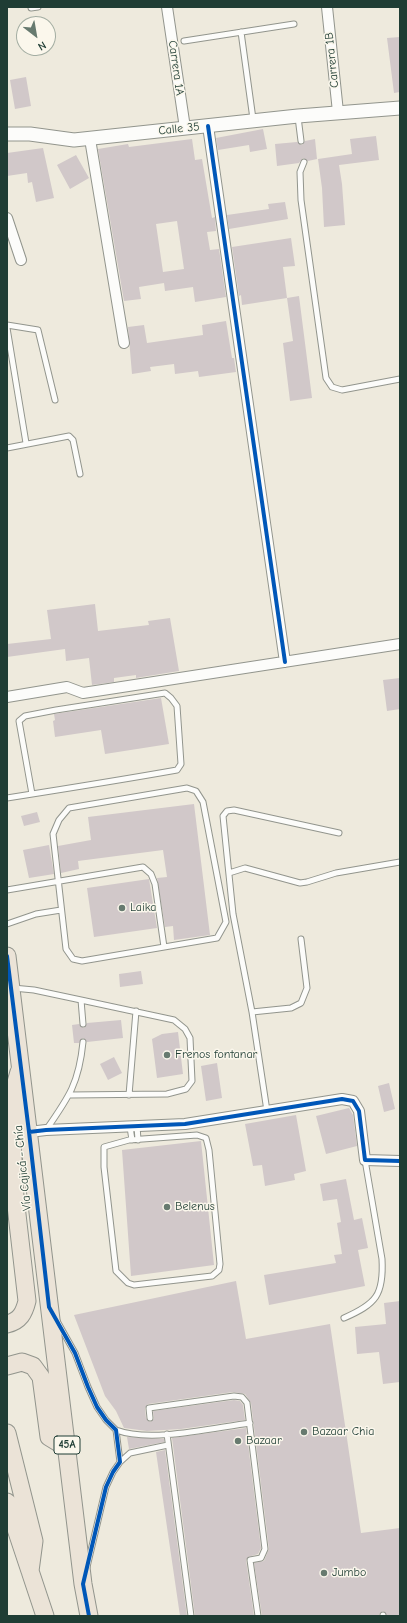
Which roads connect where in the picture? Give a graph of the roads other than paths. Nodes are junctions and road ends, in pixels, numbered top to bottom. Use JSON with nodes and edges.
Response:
{"nodes":[{"id":1,"x":38,"y":7,"type":"edge"},
{"id":2,"x":167,"y":7,"type":"edge"},
{"id":3,"x":326,"y":7,"type":"edge"},
{"id":4,"x":31,"y":8,"type":"dead end"},
{"id":5,"x":294,"y":24,"type":"dead end"},
{"id":6,"x":241,"y":32,"type":"junction"},
{"id":7,"x":184,"y":41,"type":"dead end"},
{"id":8,"x":400,"y":108,"type":"edge"},
{"id":9,"x":338,"y":112,"type":"junction"},
{"id":10,"x":298,"y":116,"type":"junction"},
{"id":11,"x":254,"y":120,"type":"junction"},
{"id":12,"x":208,"y":126,"type":"junction"},
{"id":13,"x":185,"y":128,"type":"junction"},
{"id":14,"x":7,"y":134,"type":"edge"},
{"id":15,"x":90,"y":139,"type":"junction"},
{"id":16,"x":301,"y":141,"type":"dead end"},
{"id":17,"x":304,"y":162,"type":"dead end"},
{"id":18,"x":7,"y":218,"type":"edge"},
{"id":19,"x":21,"y":260,"type":"dead end"},
{"id":20,"x":7,"y":325,"type":"edge"},
{"id":21,"x":7,"y":328,"type":"edge"},
{"id":22,"x":124,"y":343,"type":"dead end"},
{"id":23,"x":400,"y":379,"type":"edge"},
{"id":24,"x":55,"y":400,"type":"dead end"},
{"id":25,"x":26,"y":443,"type":"junction"},
{"id":26,"x":7,"y":448,"type":"edge"},
{"id":27,"x":80,"y":474,"type":"dead end"},
{"id":28,"x":400,"y":644,"type":"edge"},
{"id":29,"x":285,"y":662,"type":"junction"},
{"id":30,"x":7,"y":698,"type":"edge"},
{"id":31,"x":32,"y":794,"type":"junction"},
{"id":32,"x":7,"y":798,"type":"edge"},
{"id":33,"x":338,"y":833,"type":"dead end"},
{"id":34,"x":400,"y":862,"type":"edge"},
{"id":35,"x":229,"y":873,"type":"junction"},
{"id":36,"x":57,"y":881,"type":"junction"},
{"id":37,"x":7,"y":890,"type":"edge"},
{"id":38,"x":61,"y":910,"type":"junction"},
{"id":39,"x":7,"y":924,"type":"edge"},
{"id":40,"x":301,"y":940,"type":"dead end"},
{"id":41,"x":164,"y":947,"type":"junction"},
{"id":42,"x":7,"y":956,"type":"edge"},
{"id":43,"x":11,"y":988,"type":"junction"},
{"id":44,"x":81,"y":1000,"type":"junction"},
{"id":45,"x":136,"y":1011,"type":"junction"},
{"id":46,"x":252,"y":1012,"type":"junction"},
{"id":47,"x":83,"y":1024,"type":"dead end"},
{"id":48,"x":82,"y":1042,"type":"dead end"},
{"id":49,"x":21,"y":1065,"type":"junction"},
{"id":50,"x":70,"y":1095,"type":"junction"},
{"id":51,"x":129,"y":1095,"type":"junction"},
{"id":52,"x":267,"y":1111,"type":"junction"},
{"id":53,"x":134,"y":1126,"type":"junction"},
{"id":54,"x":38,"y":1131,"type":"junction"},
{"id":55,"x":135,"y":1140,"type":"junction"},
{"id":56,"x":366,"y":1160,"type":"junction"},
{"id":57,"x":400,"y":1161,"type":"edge"},
{"id":58,"x":49,"y":1307,"type":"junction"},
{"id":59,"x":344,"y":1318,"type":"dead end"},
{"id":60,"x":7,"y":1324,"type":"edge"},
{"id":61,"x":7,"y":1366,"type":"edge"},
{"id":62,"x":150,"y":1418,"type":"dead end"},
{"id":63,"x":250,"y":1423,"type":"junction"},
{"id":64,"x":116,"y":1430,"type":"junction"},
{"id":65,"x":7,"y":1433,"type":"edge"},
{"id":66,"x":166,"y":1434,"type":"junction"},
{"id":67,"x":168,"y":1445,"type":"junction"},
{"id":68,"x":67,"y":1448,"type":"junction"},
{"id":69,"x":120,"y":1462,"type":"junction"},
{"id":70,"x":7,"y":1502,"type":"edge"},
{"id":71,"x":11,"y":1527,"type":"edge"},
{"id":72,"x":30,"y":1571,"type":"junction"},
{"id":73,"x":83,"y":1584,"type":"junction"},
{"id":74,"x":45,"y":1616,"type":"edge"},
{"id":75,"x":89,"y":1616,"type":"edge"},
{"id":76,"x":191,"y":1616,"type":"edge"},
{"id":77,"x":258,"y":1616,"type":"edge"}],
"edges":[{"from":1,"to":4,"type":"lane"},
{"from":2,"to":13,"type":"street","name":"Carrera 1A"},
{"from":3,"to":9,"type":"street","name":"Carrera 1B"},
{"from":5,"to":6,"type":"lane"},
{"from":6,"to":7,"type":"lane"},
{"from":6,"to":11,"type":"lane"},
{"from":8,"to":9,"type":"street","name":"Calle 35"},
{"from":9,"to":10,"type":"street","name":"Calle 35"},
{"from":10,"to":11,"type":"street","name":"Calle 35"},
{"from":10,"to":16,"type":"lane"},
{"from":11,"to":12,"type":"street","name":"Calle 35"},
{"from":12,"to":13,"type":"street","name":"Calle 35"},
{"from":12,"to":29,"type":"street"},
{"from":13,"to":15,"type":"street","name":"Calle 35"},
{"from":14,"to":15,"type":"street","name":"Calle 35"},
{"from":15,"to":22,"type":"street"},
{"from":17,"to":23,"type":"lane"},
{"from":18,"to":19,"type":"street"},
{"from":20,"to":24,"type":"lane"},
{"from":21,"to":25,"type":"lane"},
{"from":25,"to":26,"type":"lane"},
{"from":25,"to":27,"type":"lane"},
{"from":28,"to":29,"type":"street"},
{"from":29,"to":30,"type":"street"},
{"from":31,"to":31,"type":"lane"},
{"from":31,"to":32,"type":"lane"},
{"from":33,"to":35,"type":"lane"},
{"from":34,"to":35,"type":"lane"},
{"from":35,"to":46,"type":"lane"},
{"from":36,"to":37,"type":"lane"},
{"from":36,"to":38,"type":"lane"},
{"from":36,"to":41,"type":"lane"},
{"from":36,"to":41,"type":"lane"},
{"from":38,"to":39,"type":"lane"},
{"from":38,"to":41,"type":"lane"},
{"from":40,"to":46,"type":"lane"},
{"from":42,"to":43,"type":"highway","name":"Vía Cajicá - Chía","number":"45A"},
{"from":43,"to":44,"type":"lane"},
{"from":43,"to":49,"type":"highway","name":"Vía Cajicá - Chía","number":"45A"},
{"from":44,"to":45,"type":"lane"},
{"from":44,"to":47,"type":"lane"},
{"from":45,"to":51,"type":"lane"},
{"from":45,"to":51,"type":"lane"},
{"from":46,"to":52,"type":"lane"},
{"from":48,"to":50,"type":"lane"},
{"from":49,"to":54,"type":"highway","name":"Vía Cajicá - Chía","number":"45A"},
{"from":49,"to":60,"type":"highway"},
{"from":50,"to":51,"type":"lane"},
{"from":50,"to":54,"type":"lane"},
{"from":52,"to":53,"type":"street"},
{"from":52,"to":56,"type":"street"},
{"from":53,"to":54,"type":"street"},
{"from":53,"to":55,"type":"lane"},
{"from":54,"to":58,"type":"highway","name":"Vía Cajicá - Chía","number":"45A"},
{"from":55,"to":55,"type":"lane"},
{"from":56,"to":57,"type":"street"},
{"from":56,"to":59,"type":"lane"},
{"from":58,"to":64,"type":"lane"},
{"from":58,"to":68,"type":"highway","name":"Vía Cajicá - Chía","number":"45A"},
{"from":61,"to":68,"type":"highway"},
{"from":62,"to":63,"type":"lane"},
{"from":63,"to":66,"type":"lane"},
{"from":63,"to":77,"type":"lane"},
{"from":64,"to":66,"type":"lane"},
{"from":64,"to":69,"type":"lane"},
{"from":65,"to":72,"type":"highway"},
{"from":66,"to":67,"type":"lane"},
{"from":67,"to":69,"type":"lane"},
{"from":67,"to":76,"type":"lane"},
{"from":68,"to":73,"type":"highway","name":"Vía Cajicá - Chía","number":"45A"},
{"from":69,"to":73,"type":"lane"},
{"from":70,"to":71,"type":"highway"},
{"from":71,"to":72,"type":"highway"},
{"from":72,"to":74,"type":"highway"},
{"from":73,"to":75,"type":"highway","name":"Vía Cajicá - Chía","number":"45A"}]}
